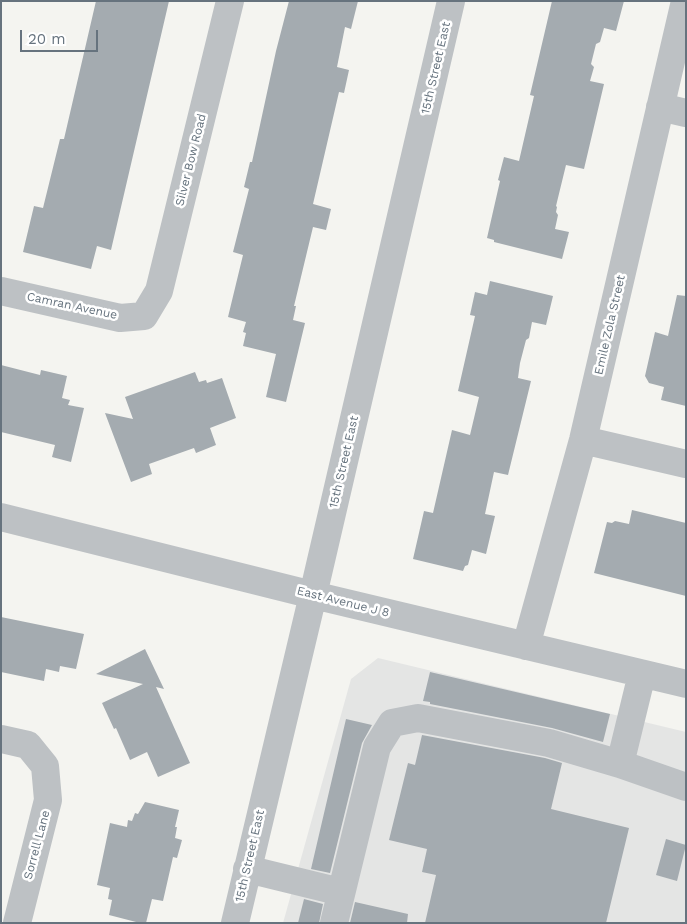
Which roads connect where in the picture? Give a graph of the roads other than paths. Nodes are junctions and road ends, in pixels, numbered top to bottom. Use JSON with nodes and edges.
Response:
{"nodes":[{"id":1,"x":230,"y":1,"type":"edge"},
{"id":2,"x":451,"y":1,"type":"edge"},
{"id":3,"x":685,"y":1,"type":"edge"},
{"id":4,"x":660,"y":107,"type":"junction"},
{"id":5,"x":686,"y":113,"type":"edge"},
{"id":6,"x":1,"y":290,"type":"edge"},
{"id":7,"x":144,"y":316,"type":"joint"},
{"id":8,"x":583,"y":440,"type":"junction"},
{"id":9,"x":686,"y":464,"type":"edge"},
{"id":10,"x":1,"y":517,"type":"edge"},
{"id":11,"x":313,"y":595,"type":"junction"},
{"id":12,"x":526,"y":646,"type":"junction"},
{"id":13,"x":642,"y":674,"type":"junction"},
{"id":14,"x":686,"y":684,"type":"edge"},
{"id":15,"x":1,"y":739,"type":"edge"},
{"id":16,"x":620,"y":764,"type":"junction"},
{"id":17,"x":686,"y":787,"type":"edge"},
{"id":18,"x":247,"y":869,"type":"junction"},
{"id":19,"x":341,"y":892,"type":"junction"},
{"id":20,"x":17,"y":923,"type":"edge"},
{"id":21,"x":235,"y":923,"type":"edge"},
{"id":22,"x":334,"y":923,"type":"edge"}],
"edges":[{"from":1,"to":7,"type":"street","name":"Silver Bow Road"},
{"from":2,"to":11,"type":"street","name":"15th Street East"},
{"from":3,"to":4,"type":"street","name":"Emile Zola Street"},
{"from":4,"to":5,"type":"street"},
{"from":4,"to":8,"type":"street","name":"Emile Zola Street"},
{"from":6,"to":7,"type":"street","name":"Camran Avenue"},
{"from":8,"to":9,"type":"street"},
{"from":8,"to":12,"type":"street","name":"Emile Zola Street"},
{"from":10,"to":11,"type":"street","name":"East Avenue J 8"},
{"from":11,"to":12,"type":"street","name":"East Avenue J 8"},
{"from":11,"to":18,"type":"street","name":"15th Street East"},
{"from":12,"to":13,"type":"street","name":"East Avenue J 8"},
{"from":13,"to":14,"type":"street","name":"East Avenue J 8"},
{"from":13,"to":16,"type":"street"},
{"from":15,"to":20,"type":"street","name":"Sorrell Lane"},
{"from":16,"to":17,"type":"street"},
{"from":16,"to":19,"type":"street"},
{"from":18,"to":19,"type":"street"},
{"from":18,"to":21,"type":"street","name":"15th Street East"},
{"from":19,"to":22,"type":"street"}]}
